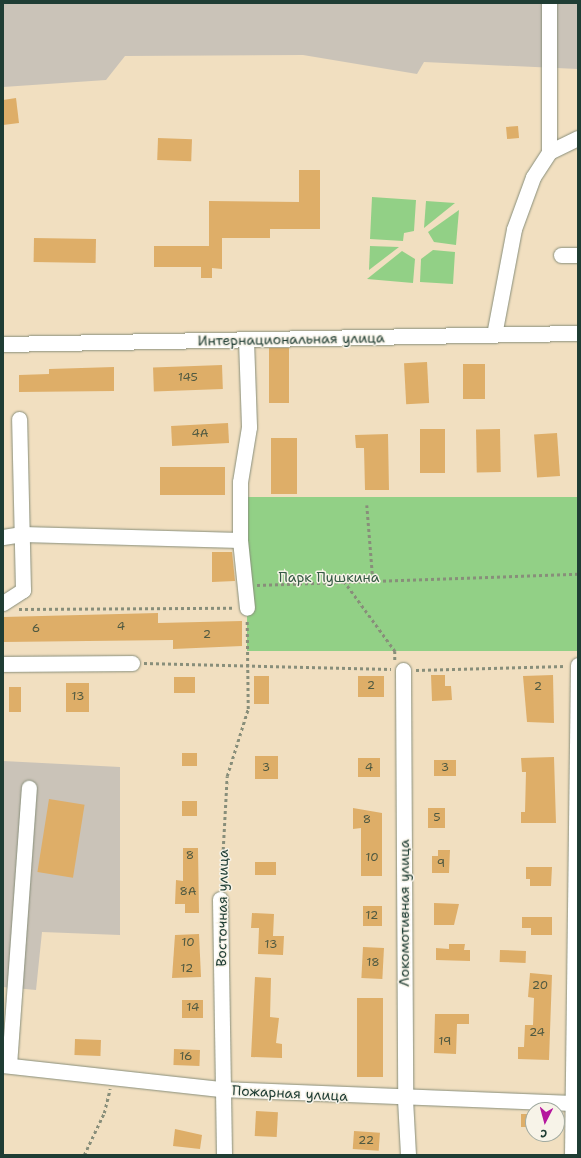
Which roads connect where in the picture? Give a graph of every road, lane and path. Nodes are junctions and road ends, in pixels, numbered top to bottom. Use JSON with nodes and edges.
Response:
{"nodes":[{"id":1,"x":550,"y":3,"type":"edge"},
{"id":2,"x":578,"y":138,"type":"edge"},
{"id":3,"x":548,"y":152,"type":"junction"},
{"id":4,"x":561,"y":255,"type":"dead end"},
{"id":5,"x":578,"y":255,"type":"edge"},
{"id":6,"x":578,"y":333,"type":"edge"},
{"id":7,"x":494,"y":335,"type":"junction"},
{"id":8,"x":246,"y":340,"type":"junction"},
{"id":9,"x":3,"y":344,"type":"edge"},
{"id":10,"x":19,"y":419,"type":"dead end"},
{"id":11,"x":368,"y":505,"type":"dead end"},
{"id":12,"x":22,"y":534,"type":"junction"},
{"id":13,"x":3,"y":537,"type":"edge"},
{"id":14,"x":240,"y":540,"type":"junction"},
{"id":15,"x":578,"y":574,"type":"edge"},
{"id":16,"x":372,"y":580,"type":"junction"},
{"id":17,"x":344,"y":581,"type":"junction"},
{"id":18,"x":246,"y":585,"type":"junction"},
{"id":19,"x":7,"y":606,"type":"edge"},
{"id":20,"x":247,"y":608,"type":"junction"},
{"id":21,"x":132,"y":663,"type":"joint"},
{"id":22,"x":3,"y":664,"type":"edge"},
{"id":23,"x":248,"y":664,"type":"junction"},
{"id":24,"x":578,"y":665,"type":"edge"},
{"id":25,"x":399,"y":669,"type":"junction"},
{"id":26,"x":28,"y":788,"type":"dead end"},
{"id":27,"x":220,"y":899,"type":"joint"},
{"id":28,"x":6,"y":1065,"type":"edge"},
{"id":29,"x":112,"y":1078,"type":"junction"},
{"id":30,"x":222,"y":1089,"type":"junction"},
{"id":31,"x":404,"y":1099,"type":"junction"},
{"id":32,"x":574,"y":1103,"type":"edge"},
{"id":33,"x":84,"y":1155,"type":"edge"},
{"id":34,"x":224,"y":1155,"type":"edge"},
{"id":35,"x":408,"y":1155,"type":"edge"},
{"id":36,"x":572,"y":1155,"type":"edge"}],
"edges":[{"from":1,"to":3,"type":"street"},
{"from":2,"to":3,"type":"street"},
{"from":3,"to":7,"type":"street"},
{"from":4,"to":5,"type":"street"},
{"from":6,"to":7,"type":"street","name":"Интернациональная улица"},
{"from":7,"to":8,"type":"street","name":"Интернациональная улица"},
{"from":8,"to":9,"type":"street","name":"Интернациональная улица"},
{"from":8,"to":14,"type":"street"},
{"from":10,"to":12,"type":"street"},
{"from":11,"to":16,"type":"path"},
{"from":12,"to":13,"type":"street"},
{"from":12,"to":14,"type":"street"},
{"from":12,"to":19,"type":"street"},
{"from":14,"to":18,"type":"street"},
{"from":15,"to":16,"type":"path"},
{"from":16,"to":17,"type":"path"},
{"from":17,"to":18,"type":"path"},
{"from":17,"to":25,"type":"path"},
{"from":18,"to":20,"type":"street"},
{"from":19,"to":20,"type":"path"},
{"from":20,"to":23,"type":"path","name":"Восточная улица"},
{"from":21,"to":22,"type":"street"},
{"from":21,"to":23,"type":"path"},
{"from":23,"to":25,"type":"path"},
{"from":23,"to":27,"type":"path","name":"Восточная улица"},
{"from":24,"to":25,"type":"path"},
{"from":24,"to":32,"type":"street"},
{"from":25,"to":31,"type":"street","name":"Локомотивная улица"},
{"from":26,"to":28,"type":"street"},
{"from":27,"to":30,"type":"street","name":"Восточная улица"},
{"from":28,"to":29,"type":"street","name":"Пожарная улица"},
{"from":29,"to":30,"type":"street","name":"Пожарная улица"},
{"from":29,"to":33,"type":"path"},
{"from":30,"to":31,"type":"street","name":"Пожарная улица"},
{"from":30,"to":34,"type":"street","name":"Восточная улица"},
{"from":31,"to":32,"type":"street","name":"Пожарная улица"},
{"from":31,"to":35,"type":"street","name":"Локомотивная улица"},
{"from":32,"to":36,"type":"street"}]}
